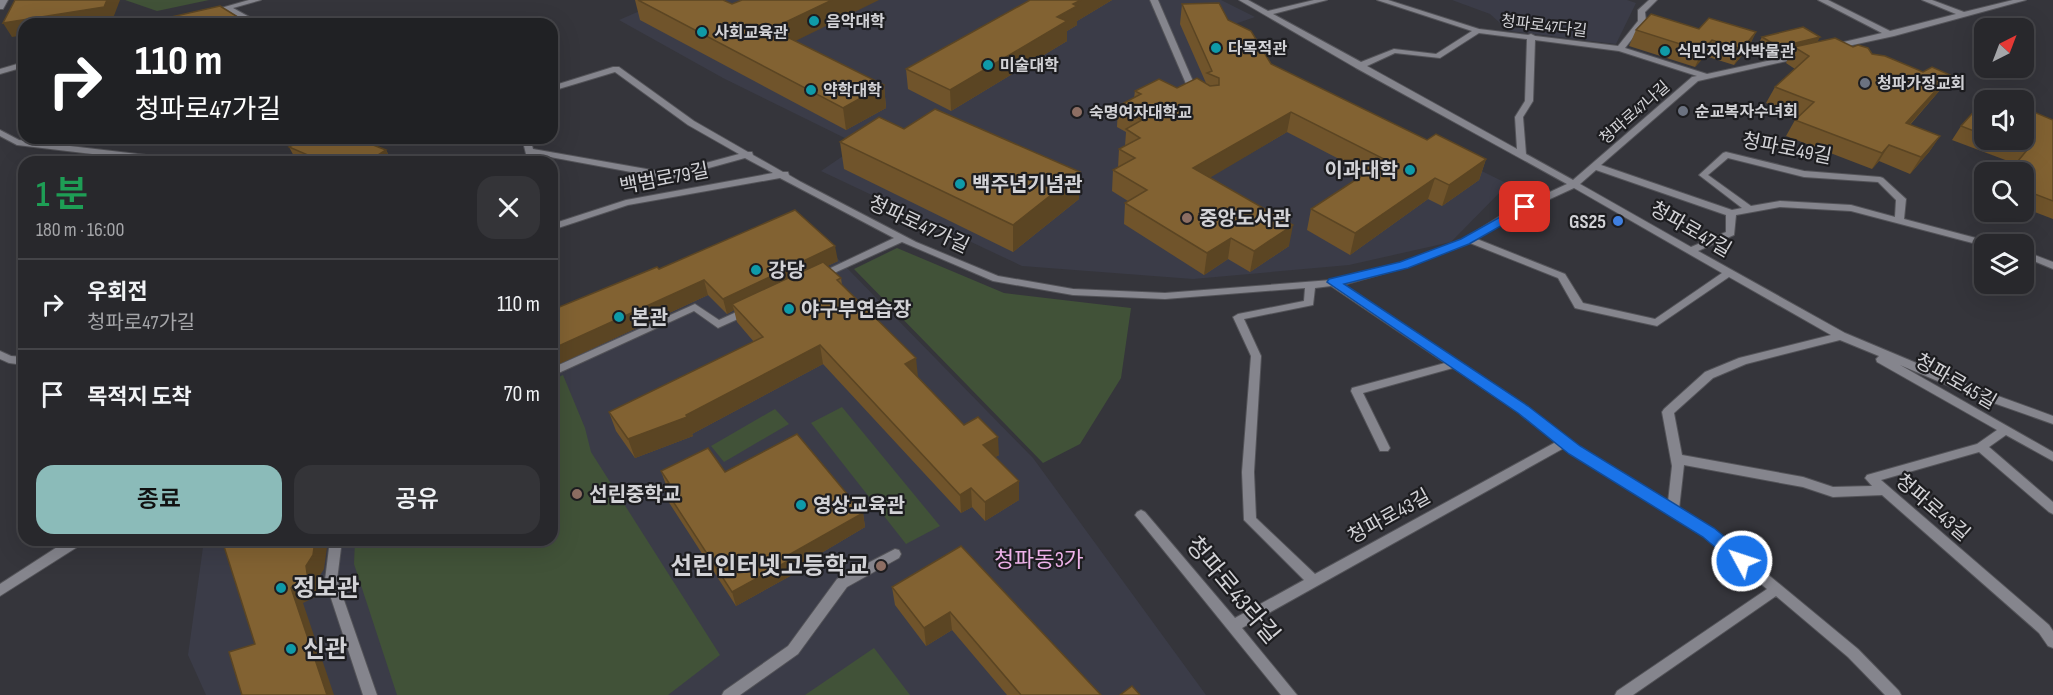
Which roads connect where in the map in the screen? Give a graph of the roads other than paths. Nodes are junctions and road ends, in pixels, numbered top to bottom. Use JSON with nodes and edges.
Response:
{"nodes":[{"id":1,"x":4,"y":0,"type":"edge"},
{"id":2,"x":257,"y":0,"type":"edge"},
{"id":3,"x":1154,"y":0,"type":"edge"},
{"id":4,"x":1243,"y":0,"type":"edge"},
{"id":5,"x":1323,"y":0,"type":"edge"},
{"id":6,"x":1381,"y":0,"type":"edge"},
{"id":7,"x":1653,"y":0,"type":"edge"},
{"id":8,"x":1822,"y":0,"type":"edge"},
{"id":9,"x":1926,"y":0,"type":"edge"},
{"id":10,"x":2020,"y":0,"type":"edge"},
{"id":11,"x":0,"y":7,"type":"edge"},
{"id":12,"x":227,"y":8,"type":"junction"},
{"id":13,"x":1268,"y":13,"type":"junction"},
{"id":14,"x":204,"y":14,"type":"edge"},
{"id":15,"x":1965,"y":15,"type":"junction"},
{"id":16,"x":246,"y":18,"type":"edge"},
{"id":17,"x":1478,"y":31,"type":"junction"},
{"id":18,"x":1891,"y":34,"type":"junction"},
{"id":19,"x":1531,"y":36,"type":"junction"},
{"id":20,"x":1620,"y":49,"type":"junction"},
{"id":21,"x":1821,"y":50,"type":"edge"},
{"id":22,"x":1810,"y":52,"type":"edge"},
{"id":23,"x":18,"y":66,"type":"edge"},
{"id":24,"x":1359,"y":66,"type":"junction"},
{"id":25,"x":0,"y":72,"type":"edge"},
{"id":26,"x":1705,"y":76,"type":"junction"},
{"id":27,"x":558,"y":87,"type":"edge"},
{"id":28,"x":1202,"y":97,"type":"edge"},
{"id":29,"x":0,"y":133,"type":"edge"},
{"id":30,"x":18,"y":142,"type":"edge"},
{"id":31,"x":33,"y":144,"type":"edge"},
{"id":32,"x":528,"y":144,"type":"edge"},
{"id":33,"x":530,"y":151,"type":"junction"},
{"id":34,"x":748,"y":154,"type":"junction"},
{"id":35,"x":1522,"y":155,"type":"junction"},
{"id":36,"x":131,"y":156,"type":"edge"},
{"id":37,"x":531,"y":156,"type":"edge"},
{"id":38,"x":558,"y":156,"type":"edge"},
{"id":39,"x":558,"y":156,"type":"edge"},
{"id":40,"x":1594,"y":166,"type":"junction"},
{"id":41,"x":785,"y":174,"type":"junction"},
{"id":42,"x":1574,"y":184,"type":"junction"},
{"id":43,"x":1749,"y":209,"type":"junction"},
{"id":44,"x":1731,"y":213,"type":"junction"},
{"id":45,"x":1899,"y":220,"type":"junction"},
{"id":46,"x":558,"y":225,"type":"edge"},
{"id":47,"x":902,"y":238,"type":"junction"},
{"id":48,"x":1469,"y":239,"type":"junction"},
{"id":49,"x":1974,"y":240,"type":"edge"},
{"id":50,"x":1689,"y":250,"type":"junction"},
{"id":51,"x":2034,"y":258,"type":"edge"},
{"id":52,"x":2053,"y":266,"type":"edge"},
{"id":53,"x":1728,"y":273,"type":"junction"},
{"id":54,"x":814,"y":279,"type":"edge"},
{"id":55,"x":1333,"y":282,"type":"junction"},
{"id":56,"x":1310,"y":284,"type":"junction"},
{"id":57,"x":760,"y":304,"type":"edge"},
{"id":58,"x":1841,"y":336,"type":"junction"},
{"id":59,"x":3,"y":360,"type":"edge"},
{"id":60,"x":18,"y":361,"type":"edge"},
{"id":61,"x":1455,"y":364,"type":"junction"},
{"id":62,"x":558,"y":369,"type":"edge"},
{"id":63,"x":2053,"y":420,"type":"edge"},
{"id":64,"x":2005,"y":430,"type":"junction"},
{"id":65,"x":1565,"y":442,"type":"junction"},
{"id":66,"x":1981,"y":447,"type":"junction"},
{"id":67,"x":1384,"y":448,"type":"dead end"},
{"id":68,"x":2053,"y":457,"type":"edge"},
{"id":69,"x":1677,"y":459,"type":"junction"},
{"id":70,"x":1884,"y":490,"type":"junction"},
{"id":71,"x":2053,"y":509,"type":"edge"},
{"id":72,"x":1673,"y":512,"type":"junction"},
{"id":73,"x":1141,"y":515,"type":"dead end"},
{"id":74,"x":69,"y":546,"type":"edge"},
{"id":75,"x":335,"y":546,"type":"edge"},
{"id":76,"x":895,"y":554,"type":"dead end"},
{"id":77,"x":1312,"y":580,"type":"junction"},
{"id":78,"x":1776,"y":589,"type":"junction"},
{"id":79,"x":0,"y":591,"type":"edge"},
{"id":80,"x":1233,"y":626,"type":"junction"},
{"id":81,"x":2053,"y":642,"type":"edge"},
{"id":82,"x":370,"y":695,"type":"edge"},
{"id":83,"x":729,"y":695,"type":"edge"},
{"id":84,"x":1290,"y":695,"type":"edge"},
{"id":85,"x":1622,"y":695,"type":"edge"},
{"id":86,"x":1894,"y":695,"type":"edge"}],
"edges":[{"from":1,"to":11,"type":"street"},
{"from":2,"to":12,"type":"street"},
{"from":3,"to":28,"type":"street"},
{"from":4,"to":13,"type":"street","name":"청파로47길"},
{"from":5,"to":13,"type":"street"},
{"from":6,"to":17,"type":"street","name":"청파로47다길"},
{"from":7,"to":20,"type":"street"},
{"from":8,"to":18,"type":"street"},
{"from":9,"to":15,"type":"street"},
{"from":10,"to":15,"type":"street"},
{"from":12,"to":14,"type":"street"},
{"from":12,"to":16,"type":"street"},
{"from":13,"to":24,"type":"street","name":"청파로47길"},
{"from":15,"to":18,"type":"street"},
{"from":17,"to":19,"type":"street","name":"청파로47다길"},
{"from":17,"to":24,"type":"street"},
{"from":18,"to":21,"type":"street"},
{"from":19,"to":20,"type":"street","name":"청파로47다길"},
{"from":19,"to":35,"type":"street"},
{"from":20,"to":26,"type":"street","name":"청파로47다길"},
{"from":22,"to":26,"type":"street","name":"청파로47나길"},
{"from":23,"to":25,"type":"street"},
{"from":24,"to":35,"type":"street","name":"청파로47길"},
{"from":26,"to":40,"type":"street","name":"청파로47나길"},
{"from":27,"to":34,"type":"street","name":"청파로47가길"},
{"from":29,"to":30,"type":"street"},
{"from":31,"to":36,"type":"street"},
{"from":32,"to":33,"type":"street"},
{"from":33,"to":37,"type":"street"},
{"from":33,"to":38,"type":"street"},
{"from":34,"to":39,"type":"street"},
{"from":34,"to":41,"type":"street","name":"청파로47가길"},
{"from":35,"to":42,"type":"street","name":"청파로47길"},
{"from":40,"to":42,"type":"street","name":"청파로47나길"},
{"from":40,"to":44,"type":"street"},
{"from":41,"to":46,"type":"street","name":"백범로79길"},
{"from":41,"to":47,"type":"street","name":"청파로47가길"},
{"from":42,"to":48,"type":"street","name":"청파로47가길"},
{"from":42,"to":50,"type":"street","name":"청파로47길"},
{"from":43,"to":44,"type":"street"},
{"from":43,"to":45,"type":"street"},
{"from":43,"to":45,"type":"street","name":"청파로49길"},
{"from":44,"to":50,"type":"street"},
{"from":45,"to":49,"type":"street"},
{"from":47,"to":54,"type":"street"},
{"from":47,"to":56,"type":"street","name":"청파로47가길"},
{"from":48,"to":53,"type":"street"},
{"from":48,"to":55,"type":"street","name":"청파로47가길"},
{"from":50,"to":53,"type":"street","name":"청파로47길"},
{"from":51,"to":52,"type":"street"},
{"from":53,"to":58,"type":"street","name":"청파로47길"},
{"from":55,"to":56,"type":"street","name":"청파로47가길"},
{"from":55,"to":61,"type":"street"},
{"from":56,"to":77,"type":"street"},
{"from":57,"to":62,"type":"street"},
{"from":58,"to":63,"type":"street","name":"청파로47길"},
{"from":58,"to":64,"type":"street","name":"청파로45길"},
{"from":58,"to":69,"type":"street"},
{"from":59,"to":60,"type":"street"},
{"from":61,"to":65,"type":"street"},
{"from":61,"to":67,"type":"street"},
{"from":64,"to":66,"type":"street"},
{"from":64,"to":68,"type":"street","name":"청파로45길"},
{"from":65,"to":72,"type":"street"},
{"from":65,"to":77,"type":"street","name":"청파로43길"},
{"from":66,"to":70,"type":"street","name":"청파로43길"},
{"from":66,"to":71,"type":"street"},
{"from":69,"to":70,"type":"street"},
{"from":69,"to":72,"type":"street"},
{"from":70,"to":81,"type":"street","name":"청파로43길"},
{"from":72,"to":78,"type":"street"},
{"from":73,"to":80,"type":"street","name":"청파로43라길"},
{"from":74,"to":79,"type":"street"},
{"from":75,"to":82,"type":"street"},
{"from":76,"to":83,"type":"street"},
{"from":77,"to":80,"type":"street","name":"청파로43길"},
{"from":78,"to":85,"type":"street"},
{"from":78,"to":86,"type":"street"},
{"from":80,"to":84,"type":"street","name":"청파로43라길"}]}
